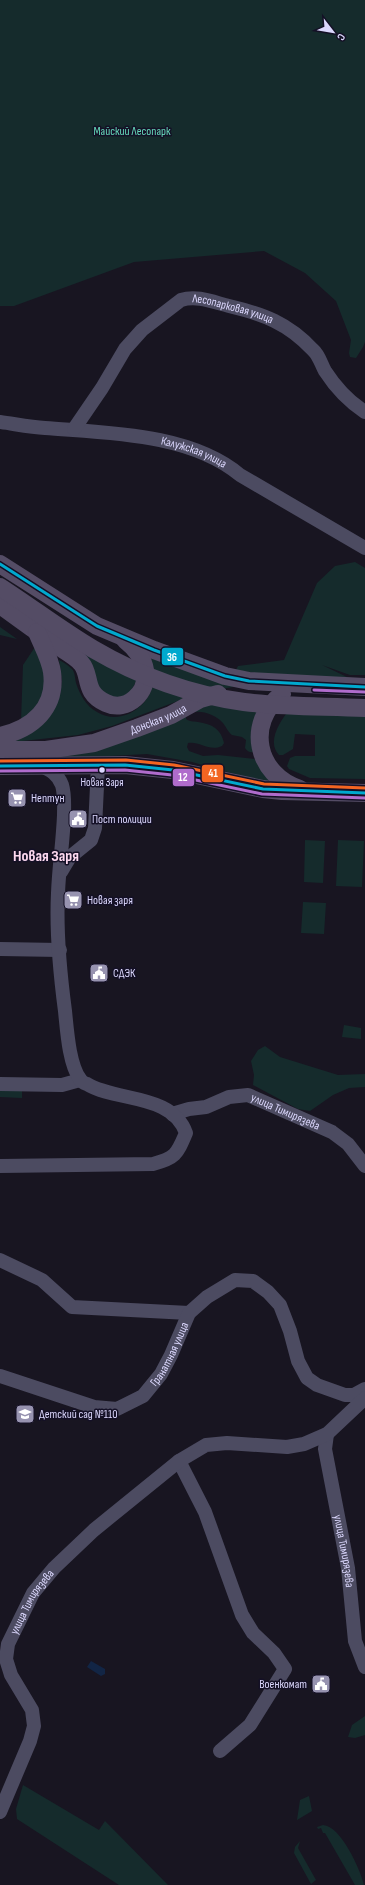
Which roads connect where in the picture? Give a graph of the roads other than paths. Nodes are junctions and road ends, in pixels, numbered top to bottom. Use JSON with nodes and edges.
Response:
{"nodes":[{"id":1,"x":365,"y":412,"type":"edge"},
{"id":2,"x":0,"y":422,"type":"edge"},
{"id":3,"x":74,"y":429,"type":"junction"},
{"id":4,"x":365,"y":548,"type":"edge"},
{"id":5,"x":0,"y":564,"type":"edge"},
{"id":6,"x":0,"y":587,"type":"edge"},
{"id":7,"x":0,"y":605,"type":"edge"},
{"id":8,"x":37,"y":632,"type":"junction"},
{"id":9,"x":120,"y":636,"type":"junction"},
{"id":10,"x":314,"y":685,"type":"junction"},
{"id":11,"x":365,"y":687,"type":"edge"},
{"id":12,"x":365,"y":708,"type":"edge"},
{"id":13,"x":0,"y":736,"type":"edge"},
{"id":14,"x":0,"y":750,"type":"edge"},
{"id":15,"x":40,"y":765,"type":"junction"},
{"id":16,"x":98,"y":765,"type":"junction"},
{"id":17,"x":0,"y":766,"type":"edge"},
{"id":18,"x":311,"y":790,"type":"junction"},
{"id":19,"x":365,"y":793,"type":"edge"},
{"id":20,"x":63,"y":836,"type":"junction"},
{"id":21,"x":81,"y":847,"type":"junction"},
{"id":22,"x":59,"y":876,"type":"junction"},
{"id":23,"x":0,"y":949,"type":"edge"},
{"id":24,"x":60,"y":950,"type":"junction"},
{"id":25,"x":80,"y":1080,"type":"junction"},
{"id":26,"x":0,"y":1084,"type":"edge"},
{"id":27,"x":172,"y":1114,"type":"junction"},
{"id":28,"x":0,"y":1166,"type":"edge"},
{"id":29,"x":365,"y":1166,"type":"edge"},
{"id":30,"x":0,"y":1260,"type":"edge"},
{"id":31,"x":189,"y":1313,"type":"junction"},
{"id":32,"x":0,"y":1376,"type":"edge"},
{"id":33,"x":365,"y":1389,"type":"edge"},
{"id":34,"x":365,"y":1398,"type":"edge"},
{"id":35,"x":327,"y":1434,"type":"junction"},
{"id":36,"x":179,"y":1461,"type":"junction"},
{"id":37,"x":365,"y":1667,"type":"edge"},
{"id":38,"x":220,"y":1751,"type":"dead end"},
{"id":39,"x":0,"y":1812,"type":"edge"}],
"edges":[{"from":1,"to":3,"type":"street","name":"Лесопарковая улица"},
{"from":2,"to":3,"type":"street","name":"Калужская улица"},
{"from":3,"to":4,"type":"street","name":"Калужская улица"},
{"from":5,"to":9,"type":"main road"},
{"from":6,"to":12,"type":"main road","bridge":true},
{"from":7,"to":8,"type":"main road"},
{"from":8,"to":9,"type":"main road"},
{"from":8,"to":13,"type":"main road"},
{"from":9,"to":10,"type":"main road"},
{"from":10,"to":11,"type":"main road"},
{"from":10,"to":14,"type":"main road","name":"Донская улица"},
{"from":10,"to":18,"type":"main road"},
{"from":15,"to":16,"type":"main road"},
{"from":15,"to":17,"type":"main road"},
{"from":15,"to":20,"type":"street"},
{"from":16,"to":18,"type":"main road"},
{"from":16,"to":21,"type":"street"},
{"from":18,"to":19,"type":"main road"},
{"from":20,"to":21,"type":"street"},
{"from":20,"to":22,"type":"street"},
{"from":21,"to":22,"type":"street"},
{"from":22,"to":24,"type":"street"},
{"from":23,"to":24,"type":"street"},
{"from":24,"to":25,"type":"street"},
{"from":25,"to":26,"type":"street"},
{"from":25,"to":27,"type":"street"},
{"from":27,"to":28,"type":"street"},
{"from":27,"to":29,"type":"street","name":"улица Тимирязева"},
{"from":30,"to":31,"type":"street","name":"Гранатная улица"},
{"from":31,"to":32,"type":"street","name":"Гранатная улица"},
{"from":31,"to":33,"type":"street"},
{"from":34,"to":35,"type":"street","name":"улица Тимирязева"},
{"from":35,"to":36,"type":"street","name":"улица Тимирязева"},
{"from":35,"to":37,"type":"street","name":"улица Тимирязева"},
{"from":36,"to":38,"type":"street"},
{"from":36,"to":39,"type":"street","name":"улица Тимирязева"}]}
